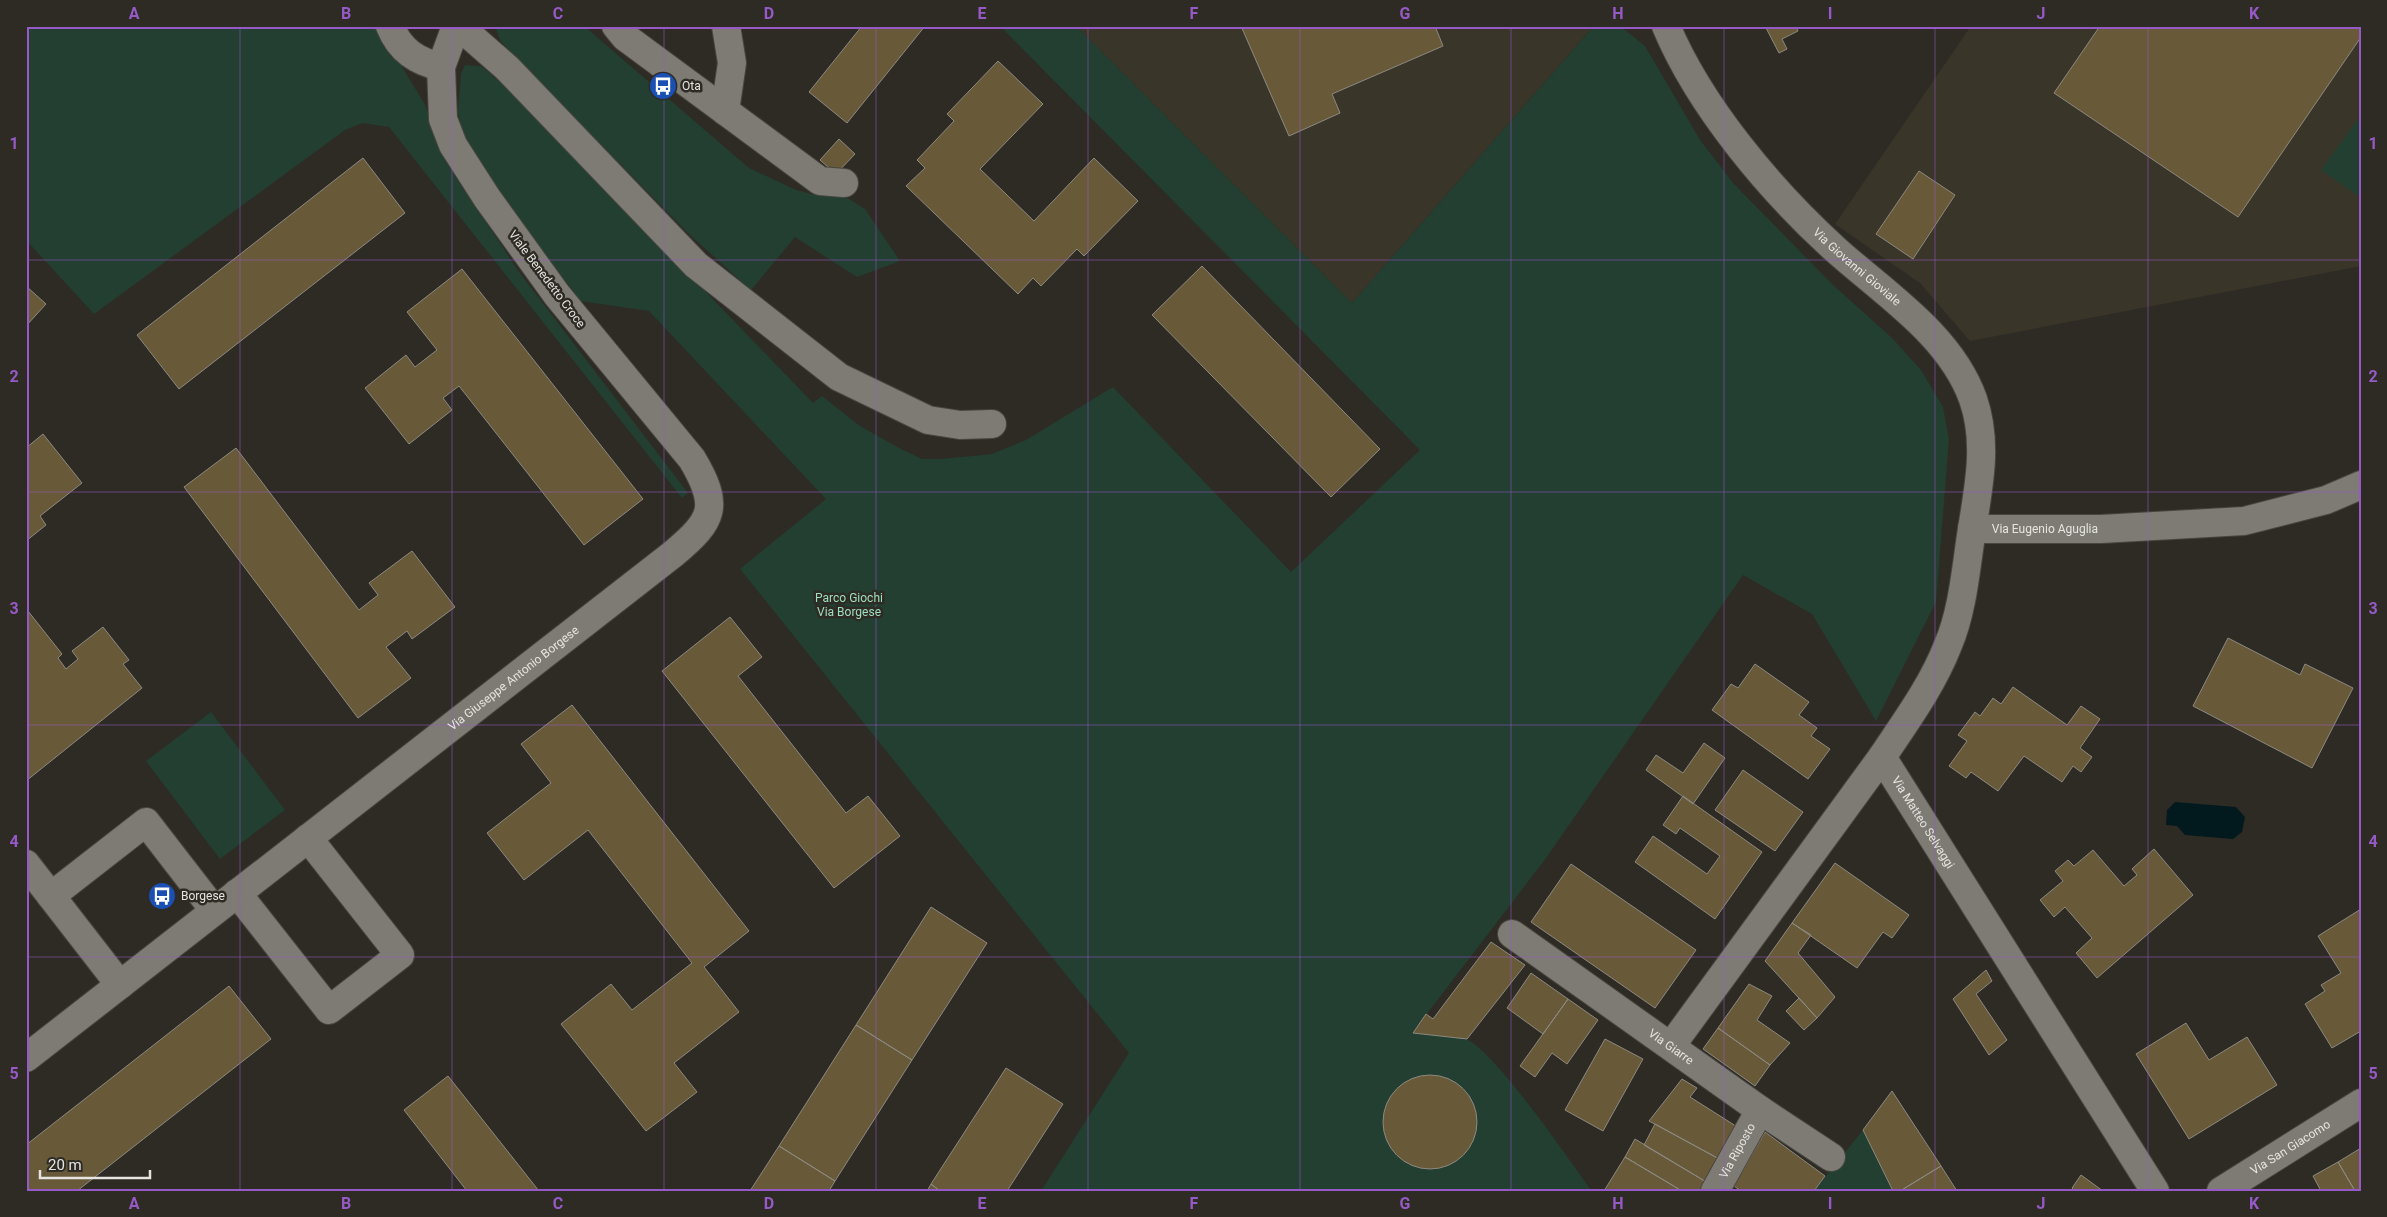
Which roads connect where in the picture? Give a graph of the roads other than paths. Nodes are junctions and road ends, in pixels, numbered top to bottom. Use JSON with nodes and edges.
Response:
{"nodes":[{"id":1,"x":390,"y":26,"type":"edge"},
{"id":2,"x":458,"y":26,"type":"edge"},
{"id":3,"x":616,"y":26,"type":"edge"},
{"id":4,"x":726,"y":26,"type":"edge"},
{"id":5,"x":1666,"y":26,"type":"edge"},
{"id":6,"x":441,"y":67,"type":"junction"},
{"id":7,"x":725,"y":112,"type":"junction"},
{"id":8,"x":844,"y":183,"type":"dead end"},
{"id":9,"x":992,"y":424,"type":"dead end"},
{"id":10,"x":2361,"y":485,"type":"edge"},
{"id":11,"x":709,"y":511,"type":"joint"},
{"id":12,"x":1972,"y":529,"type":"junction"},
{"id":13,"x":1882,"y":756,"type":"junction"},
{"id":14,"x":308,"y":838,"type":"junction"},
{"id":15,"x":26,"y":864,"type":"edge"},
{"id":16,"x":237,"y":893,"type":"junction"},
{"id":17,"x":51,"y":896,"type":"junction"},
{"id":18,"x":214,"y":910,"type":"junction"},
{"id":19,"x":1512,"y":934,"type":"dead end"},
{"id":20,"x":120,"y":986,"type":"junction"},
{"id":21,"x":1672,"y":1046,"type":"junction"},
{"id":22,"x":26,"y":1058,"type":"edge"},
{"id":23,"x":2361,"y":1103,"type":"edge"},
{"id":24,"x":1760,"y":1110,"type":"junction"},
{"id":25,"x":1831,"y":1156,"type":"dead end"},
{"id":26,"x":1715,"y":1191,"type":"edge"},
{"id":27,"x":2155,"y":1191,"type":"edge"},
{"id":28,"x":2222,"y":1191,"type":"edge"}],
"edges":[{"from":1,"to":6,"type":"street"},
{"from":2,"to":6,"type":"street","name":"Viale Benedetto Croce"},
{"from":2,"to":9,"type":"street"},
{"from":3,"to":7,"type":"street"},
{"from":4,"to":7,"type":"street"},
{"from":5,"to":12,"type":"street","name":"Via Giovanni Gioviale"},
{"from":6,"to":11,"type":"street","name":"Viale Benedetto Croce"},
{"from":7,"to":8,"type":"street"},
{"from":10,"to":12,"type":"street","name":"Via Eugenio Aguglia"},
{"from":11,"to":14,"type":"street","name":"Via Giuseppe Antonio Borgese"},
{"from":12,"to":13,"type":"street"},
{"from":13,"to":21,"type":"street"},
{"from":13,"to":27,"type":"street","name":"Via Matteo Selvaggi"},
{"from":14,"to":16,"type":"street","name":"Via Giuseppe Antonio Borgese"},
{"from":14,"to":16,"type":"street"},
{"from":15,"to":17,"type":"street"},
{"from":16,"to":18,"type":"street","name":"Via Giuseppe Antonio Borgese"},
{"from":17,"to":18,"type":"street"},
{"from":17,"to":20,"type":"street"},
{"from":18,"to":20,"type":"street","name":"Via Giuseppe Antonio Borgese"},
{"from":19,"to":21,"type":"street","name":"Via Giarre"},
{"from":20,"to":22,"type":"street","name":"Via Giuseppe Antonio Borgese"},
{"from":21,"to":24,"type":"street","name":"Via Giarre"},
{"from":23,"to":28,"type":"street","name":"Via San Giacomo"},
{"from":24,"to":25,"type":"street","name":"Via Giarre"},
{"from":24,"to":26,"type":"street","name":"Via Riposto"}]}
